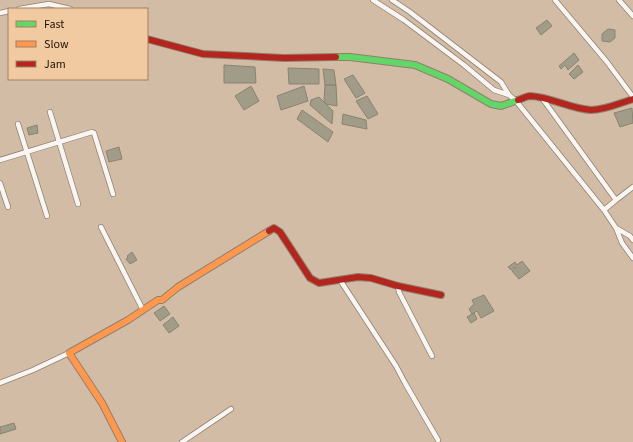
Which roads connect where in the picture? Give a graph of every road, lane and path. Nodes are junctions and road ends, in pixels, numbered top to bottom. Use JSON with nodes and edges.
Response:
{"nodes":[{"id":1,"x":373,"y":0,"type":"edge"},
{"id":2,"x":392,"y":0,"type":"edge"},
{"id":3,"x":555,"y":0,"type":"edge"},
{"id":4,"x":619,"y":0,"type":"edge"},
{"id":5,"x":25,"y":8,"type":"edge"},
{"id":6,"x":66,"y":8,"type":"edge"},
{"id":7,"x":633,"y":16,"type":"edge"},
{"id":8,"x":148,"y":39,"type":"edge"},
{"id":9,"x":509,"y":95,"type":"junction"},
{"id":10,"x":542,"y":98,"type":"junction"},
{"id":11,"x":633,"y":98,"type":"edge"},
{"id":12,"x":516,"y":102,"type":"junction"},
{"id":13,"x":50,"y":112,"type":"dead end"},
{"id":14,"x":18,"y":124,"type":"dead end"},
{"id":15,"x":60,"y":142,"type":"junction"},
{"id":16,"x":26,"y":152,"type":"junction"},
{"id":17,"x":0,"y":160,"type":"edge"},
{"id":18,"x":0,"y":183,"type":"edge"},
{"id":19,"x":633,"y":187,"type":"edge"},
{"id":20,"x":113,"y":194,"type":"dead end"},
{"id":21,"x":616,"y":200,"type":"junction"},
{"id":22,"x":78,"y":204,"type":"dead end"},
{"id":23,"x":8,"y":207,"type":"dead end"},
{"id":24,"x":604,"y":210,"type":"junction"},
{"id":25,"x":47,"y":216,"type":"dead end"},
{"id":26,"x":101,"y":227,"type":"dead end"},
{"id":27,"x":616,"y":228,"type":"junction"},
{"id":28,"x":632,"y":236,"type":"edge"},
{"id":29,"x":633,"y":258,"type":"edge"},
{"id":30,"x":340,"y":280,"type":"junction"},
{"id":31,"x":398,"y":286,"type":"junction"},
{"id":32,"x":441,"y":295,"type":"dead end"},
{"id":33,"x":143,"y":310,"type":"junction"},
{"id":34,"x":69,"y":353,"type":"junction"},
{"id":35,"x":432,"y":356,"type":"dead end"},
{"id":36,"x":0,"y":383,"type":"edge"},
{"id":37,"x":231,"y":409,"type":"dead end"},
{"id":38,"x":438,"y":440,"type":"dead end"},
{"id":39,"x":122,"y":442,"type":"edge"},
{"id":40,"x":182,"y":442,"type":"edge"}],
"edges":[{"from":1,"to":9,"type":"street"},
{"from":2,"to":9,"type":"street"},
{"from":3,"to":11,"type":"street"},
{"from":4,"to":7,"type":"street"},
{"from":5,"to":6,"type":"street"},
{"from":8,"to":12,"type":"street"},
{"from":9,"to":12,"type":"street"},
{"from":10,"to":11,"type":"street"},
{"from":10,"to":12,"type":"street"},
{"from":10,"to":21,"type":"street"},
{"from":12,"to":24,"type":"street"},
{"from":13,"to":15,"type":"street"},
{"from":14,"to":16,"type":"street"},
{"from":15,"to":16,"type":"street"},
{"from":15,"to":20,"type":"street"},
{"from":15,"to":22,"type":"street"},
{"from":16,"to":17,"type":"street"},
{"from":16,"to":25,"type":"street"},
{"from":18,"to":23,"type":"street"},
{"from":19,"to":21,"type":"street"},
{"from":21,"to":24,"type":"street"},
{"from":24,"to":27,"type":"street"},
{"from":26,"to":33,"type":"street"},
{"from":27,"to":28,"type":"street"},
{"from":27,"to":29,"type":"street"},
{"from":30,"to":31,"type":"street"},
{"from":30,"to":33,"type":"street"},
{"from":30,"to":38,"type":"street"},
{"from":31,"to":32,"type":"street"},
{"from":31,"to":35,"type":"street"},
{"from":33,"to":34,"type":"street"},
{"from":34,"to":36,"type":"street"},
{"from":34,"to":39,"type":"street"},
{"from":37,"to":40,"type":"street"}]}
